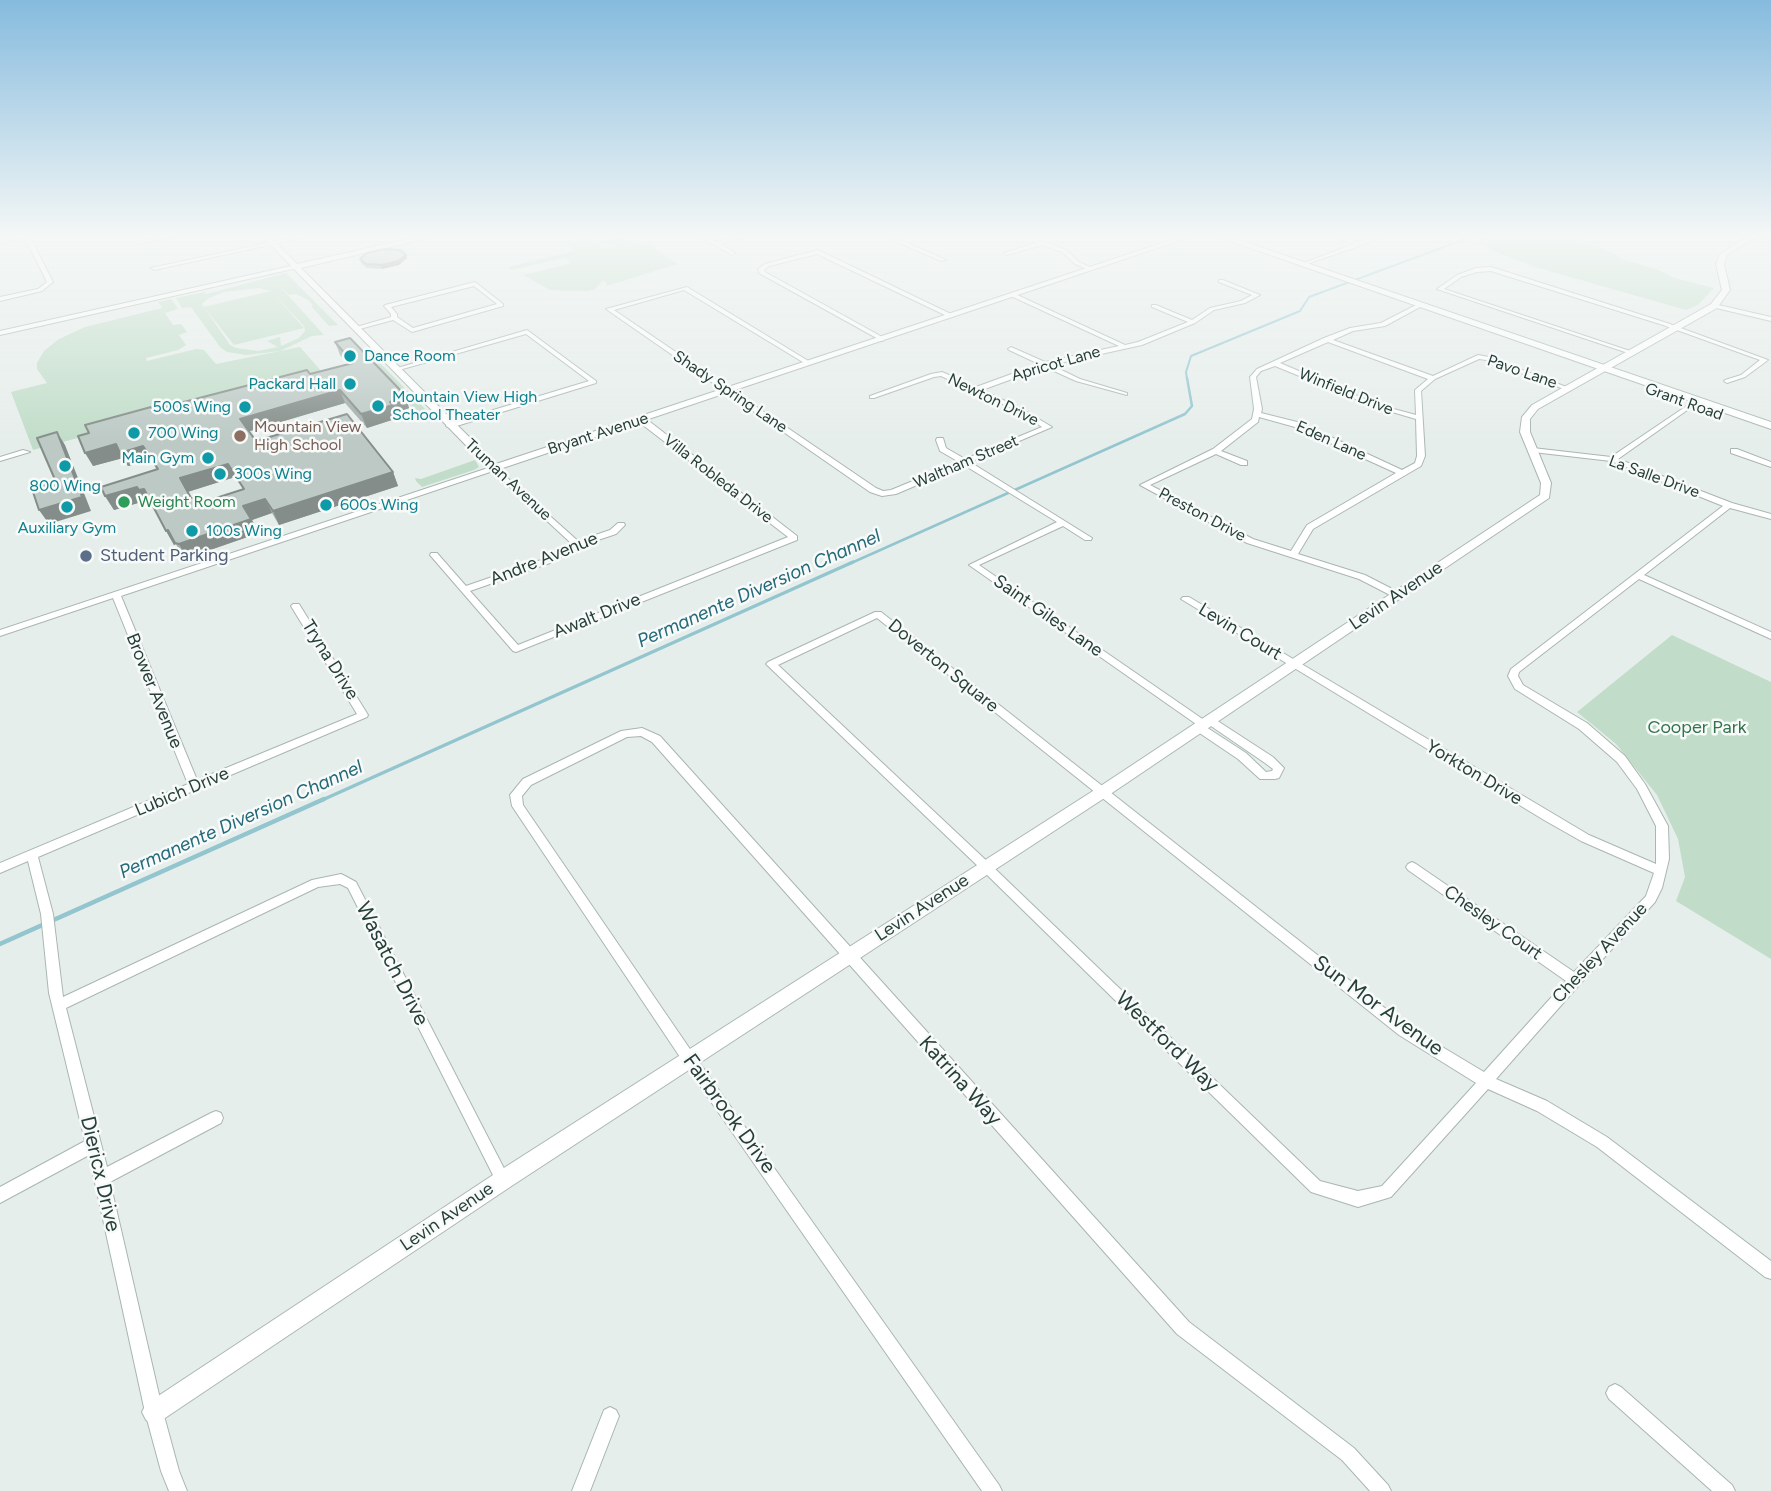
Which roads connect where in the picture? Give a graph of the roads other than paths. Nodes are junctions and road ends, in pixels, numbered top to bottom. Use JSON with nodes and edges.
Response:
{"nodes":[{"id":1,"x":131,"y":304,"type":"edge"},
{"id":2,"x":332,"y":304,"type":"edge"},
{"id":3,"x":397,"y":304,"type":"edge"},
{"id":4,"x":500,"y":304,"type":"edge"},
{"id":5,"x":629,"y":304,"type":"edge"},
{"id":6,"x":711,"y":304,"type":"edge"},
{"id":7,"x":818,"y":304,"type":"edge"},
{"id":8,"x":925,"y":304,"type":"edge"},
{"id":9,"x":988,"y":304,"type":"edge"},
{"id":10,"x":1032,"y":304,"type":"edge"},
{"id":11,"x":1236,"y":304,"type":"edge"},
{"id":12,"x":1411,"y":304,"type":"edge"},
{"id":13,"x":1484,"y":304,"type":"edge"},
{"id":14,"x":1598,"y":304,"type":"edge"},
{"id":15,"x":1716,"y":304,"type":"edge"},
{"id":16,"x":1154,"y":306,"type":"dead end"},
{"id":17,"x":1418,"y":306,"type":"junction"},
{"id":18,"x":1714,"y":306,"type":"junction"},
{"id":19,"x":951,"y":316,"type":"junction"},
{"id":20,"x":394,"y":318,"type":"junction"},
{"id":21,"x":1771,"y":319,"type":"edge"},
{"id":22,"x":1193,"y":322,"type":"junction"},
{"id":23,"x":356,"y":328,"type":"junction"},
{"id":24,"x":1674,"y":328,"type":"junction"},
{"id":25,"x":0,"y":333,"type":"edge"},
{"id":26,"x":882,"y":339,"type":"junction"},
{"id":27,"x":1326,"y":340,"type":"junction"},
{"id":28,"x":1123,"y":346,"type":"junction"},
{"id":29,"x":1011,"y":349,"type":"dead end"},
{"id":30,"x":1630,"y":352,"type":"junction"},
{"id":31,"x":808,"y":363,"type":"junction"},
{"id":32,"x":1047,"y":363,"type":"junction"},
{"id":33,"x":1274,"y":363,"type":"junction"},
{"id":34,"x":397,"y":369,"type":"junction"},
{"id":35,"x":1599,"y":369,"type":"junction"},
{"id":36,"x":1433,"y":378,"type":"junction"},
{"id":37,"x":1727,"y":381,"type":"dead end"},
{"id":38,"x":1566,"y":388,"type":"junction"},
{"id":39,"x":728,"y":390,"type":"junction"},
{"id":40,"x":975,"y":390,"type":"junction"},
{"id":41,"x":1125,"y":394,"type":"dead end"},
{"id":42,"x":872,"y":397,"type":"dead end"},
{"id":43,"x":1691,"y":405,"type":"junction"},
{"id":44,"x":1258,"y":414,"type":"junction"},
{"id":45,"x":1419,"y":418,"type":"junction"},
{"id":46,"x":642,"y":419,"type":"junction"},
{"id":47,"x":450,"y":426,"type":"junction"},
{"id":48,"x":1771,"y":426,"type":"edge"},
{"id":49,"x":1048,"y":427,"type":"joint"},
{"id":50,"x":1771,"y":433,"type":"edge"},
{"id":51,"x":940,"y":440,"type":"dead end"},
{"id":52,"x":1533,"y":450,"type":"junction"},
{"id":53,"x":1216,"y":451,"type":"junction"},
{"id":54,"x":1734,"y":451,"type":"dead end"},
{"id":55,"x":26,"y":452,"type":"dead end"},
{"id":56,"x":0,"y":459,"type":"edge"},
{"id":57,"x":1612,"y":459,"type":"junction"},
{"id":58,"x":964,"y":462,"type":"junction"},
{"id":59,"x":1244,"y":463,"type":"dead end"},
{"id":60,"x":1771,"y":465,"type":"edge"},
{"id":61,"x":494,"y":468,"type":"junction"},
{"id":62,"x":1402,"y":473,"type":"junction"},
{"id":63,"x":882,"y":494,"type":"joint"},
{"id":64,"x":1729,"y":505,"type":"junction"},
{"id":65,"x":1771,"y":517,"type":"edge"},
{"id":66,"x":1062,"y":523,"type":"junction"},
{"id":67,"x":621,"y":525,"type":"dead end"},
{"id":68,"x":794,"y":538,"type":"joint"},
{"id":69,"x":1088,"y":538,"type":"dead end"},
{"id":70,"x":578,"y":544,"type":"junction"},
{"id":71,"x":434,"y":555,"type":"dead end"},
{"id":72,"x":1293,"y":555,"type":"junction"},
{"id":73,"x":1640,"y":576,"type":"junction"},
{"id":74,"x":466,"y":589,"type":"junction"},
{"id":75,"x":116,"y":595,"type":"junction"},
{"id":76,"x":1397,"y":595,"type":"junction"},
{"id":77,"x":1186,"y":599,"type":"dead end"},
{"id":78,"x":296,"y":606,"type":"dead end"},
{"id":79,"x":0,"y":633,"type":"edge"},
{"id":80,"x":1771,"y":636,"type":"edge"},
{"id":81,"x":1293,"y":664,"type":"junction"},
{"id":82,"x":363,"y":715,"type":"joint"},
{"id":83,"x":1204,"y":723,"type":"junction"},
{"id":84,"x":1246,"y":753,"type":"dead end"},
{"id":85,"x":579,"y":756,"type":"joint"},
{"id":86,"x":194,"y":786,"type":"junction"},
{"id":87,"x":1101,"y":793,"type":"junction"},
{"id":88,"x":32,"y":855,"type":"junction"},
{"id":89,"x":986,"y":867,"type":"junction"},
{"id":90,"x":1412,"y":867,"type":"dead end"},
{"id":91,"x":0,"y":868,"type":"edge"},
{"id":92,"x":1660,"y":870,"type":"junction"},
{"id":93,"x":847,"y":956,"type":"junction"},
{"id":94,"x":1575,"y":980,"type":"junction"},
{"id":95,"x":59,"y":1005,"type":"junction"},
{"id":96,"x":689,"y":1059,"type":"junction"},
{"id":97,"x":1486,"y":1081,"type":"junction"},
{"id":98,"x":216,"y":1118,"type":"dead end"},
{"id":99,"x":94,"y":1144,"type":"junction"},
{"id":100,"x":102,"y":1178,"type":"junction"},
{"id":101,"x":503,"y":1180,"type":"junction"},
{"id":102,"x":0,"y":1195,"type":"edge"},
{"id":103,"x":1358,"y":1199,"type":"joint"},
{"id":104,"x":1771,"y":1271,"type":"edge"},
{"id":105,"x":1615,"y":1393,"type":"dead end"},
{"id":106,"x":154,"y":1412,"type":"junction"},
{"id":107,"x":610,"y":1416,"type":"dead end"},
{"id":108,"x":178,"y":1491,"type":"edge"},
{"id":109,"x":580,"y":1491,"type":"edge"},
{"id":110,"x":993,"y":1491,"type":"edge"},
{"id":111,"x":1382,"y":1491,"type":"edge"},
{"id":112,"x":1726,"y":1491,"type":"edge"}],
"edges":[{"from":1,"to":25,"type":"street"},
{"from":2,"to":23,"type":"street","name":"Truman Avenue"},
{"from":3,"to":20,"type":"street"},
{"from":4,"to":20,"type":"street"},
{"from":5,"to":39,"type":"street","name":"Shady Spring Lane"},
{"from":6,"to":31,"type":"street","name":"Shady Spring Lane"},
{"from":7,"to":26,"type":"street"},
{"from":8,"to":19,"type":"street"},
{"from":9,"to":19,"type":"street","name":"Bryant Avenue"},
{"from":10,"to":28,"type":"street"},
{"from":11,"to":22,"type":"street","name":"Apricot Lane"},
{"from":12,"to":17,"type":"main road","name":"Grant Road"},
{"from":13,"to":30,"type":"street"},
{"from":14,"to":24,"type":"street"},
{"from":15,"to":18,"type":"street"},
{"from":16,"to":22,"type":"street"},
{"from":17,"to":27,"type":"street"},
{"from":17,"to":35,"type":"main road","name":"Grant Road"},
{"from":18,"to":21,"type":"street"},
{"from":18,"to":24,"type":"street","name":"Levin Avenue"},
{"from":19,"to":26,"type":"street","name":"Bryant Avenue"},
{"from":20,"to":23,"type":"street"},
{"from":22,"to":28,"type":"street","name":"Apricot Lane"},
{"from":23,"to":34,"type":"street","name":"Truman Avenue"},
{"from":24,"to":30,"type":"street","name":"Levin Avenue"},
{"from":24,"to":37,"type":"street"},
{"from":26,"to":31,"type":"street","name":"Bryant Avenue"},
{"from":27,"to":33,"type":"street"},
{"from":27,"to":36,"type":"street"},
{"from":28,"to":32,"type":"street","name":"Apricot Lane"},
{"from":29,"to":32,"type":"street"},
{"from":30,"to":35,"type":"street","name":"Levin Avenue"},
{"from":31,"to":39,"type":"street","name":"Bryant Avenue"},
{"from":32,"to":40,"type":"street","name":"Apricot Lane"},
{"from":32,"to":41,"type":"street"},
{"from":33,"to":44,"type":"street"},
{"from":33,"to":45,"type":"street","name":"Winfield Drive"},
{"from":34,"to":47,"type":"street","name":"Truman Avenue"},
{"from":34,"to":47,"type":"street"},
{"from":35,"to":38,"type":"street","name":"Levin Avenue"},
{"from":35,"to":43,"type":"main road","name":"Grant Road"},
{"from":35,"to":48,"type":"main road","name":"Grant Road"},
{"from":36,"to":38,"type":"street","name":"Pavo Lane"},
{"from":36,"to":45,"type":"street"},
{"from":38,"to":52,"type":"street","name":"Levin Avenue"},
{"from":39,"to":46,"type":"street","name":"Bryant Avenue"},
{"from":39,"to":63,"type":"street","name":"Shady Spring Lane"},
{"from":40,"to":42,"type":"street","name":"Newton Drive"},
{"from":40,"to":49,"type":"street","name":"Newton Drive"},
{"from":43,"to":50,"type":"main road","name":"Grant Road"},
{"from":43,"to":57,"type":"street"},
{"from":44,"to":53,"type":"street","name":"Preston Drive"},
{"from":44,"to":62,"type":"street","name":"Eden Lane"},
{"from":45,"to":62,"type":"street"},
{"from":46,"to":61,"type":"street","name":"Bryant Avenue"},
{"from":46,"to":68,"type":"street","name":"Villa Robleda Drive"},
{"from":47,"to":61,"type":"street","name":"Truman Avenue"},
{"from":49,"to":58,"type":"street","name":"Waltham Street"},
{"from":51,"to":58,"type":"street"},
{"from":52,"to":57,"type":"street","name":"La Salle Drive"},
{"from":52,"to":76,"type":"street","name":"Levin Avenue"},
{"from":53,"to":59,"type":"street"},
{"from":53,"to":72,"type":"street","name":"Preston Drive"},
{"from":54,"to":60,"type":"street"},
{"from":55,"to":56,"type":"street"},
{"from":57,"to":64,"type":"street","name":"La Salle Drive"},
{"from":58,"to":63,"type":"street","name":"Waltham Street"},
{"from":58,"to":66,"type":"street"},
{"from":61,"to":70,"type":"street","name":"Truman Avenue"},
{"from":61,"to":75,"type":"street","name":"Bryant Avenue"},
{"from":62,"to":72,"type":"street"},
{"from":64,"to":65,"type":"street","name":"La Salle Drive"},
{"from":64,"to":73,"type":"street","name":"Chesley Avenue"},
{"from":66,"to":69,"type":"street"},
{"from":66,"to":83,"type":"street","name":"Saint Giles Lane"},
{"from":67,"to":70,"type":"street","name":"Andre Avenue"},
{"from":68,"to":74,"type":"street","name":"Awalt Drive"},
{"from":70,"to":74,"type":"street","name":"Andre Avenue"},
{"from":71,"to":74,"type":"street","name":"Awalt Drive"},
{"from":72,"to":76,"type":"street","name":"Preston Drive"},
{"from":73,"to":80,"type":"street"},
{"from":73,"to":92,"type":"street","name":"Chesley Avenue"},
{"from":75,"to":79,"type":"street","name":"Bryant Avenue"},
{"from":75,"to":86,"type":"street","name":"Brower Avenue"},
{"from":76,"to":81,"type":"street","name":"Levin Avenue"},
{"from":77,"to":81,"type":"street","name":"Levin Court"},
{"from":78,"to":82,"type":"street","name":"Tryna Drive"},
{"from":81,"to":83,"type":"street","name":"Levin Avenue"},
{"from":81,"to":92,"type":"street","name":"Yorkton Drive"},
{"from":82,"to":86,"type":"street","name":"Lubich Drive"},
{"from":83,"to":84,"type":"street","name":"Saint Giles Lane"},
{"from":83,"to":87,"type":"street","name":"Levin Avenue"},
{"from":85,"to":93,"type":"street","name":"Katrina Way"},
{"from":85,"to":96,"type":"street","name":"Fairbrook Drive"},
{"from":86,"to":88,"type":"street","name":"Lubich Drive"},
{"from":87,"to":89,"type":"street","name":"Levin Avenue"},
{"from":87,"to":89,"type":"street","name":"Doverton Square"},
{"from":87,"to":97,"type":"street","name":"Sun Mor Avenue"},
{"from":88,"to":91,"type":"street","name":"Lubich Drive"},
{"from":88,"to":95,"type":"street","name":"Diericx Drive"},
{"from":89,"to":93,"type":"street","name":"Levin Avenue"},
{"from":89,"to":103,"type":"street","name":"Westford Way"},
{"from":90,"to":94,"type":"street","name":"Chesley Court"},
{"from":92,"to":94,"type":"street","name":"Chesley Avenue"},
{"from":93,"to":96,"type":"street","name":"Levin Avenue"},
{"from":93,"to":111,"type":"street","name":"Katrina Way"},
{"from":94,"to":97,"type":"street","name":"Chesley Avenue"},
{"from":95,"to":99,"type":"street","name":"Diericx Drive"},
{"from":95,"to":101,"type":"street","name":"Wasatch Drive"},
{"from":96,"to":101,"type":"street","name":"Levin Avenue"},
{"from":96,"to":110,"type":"street","name":"Fairbrook Drive"},
{"from":97,"to":103,"type":"street","name":"Chesley Avenue"},
{"from":97,"to":104,"type":"street","name":"Sun Mor Avenue"},
{"from":98,"to":100,"type":"street"},
{"from":99,"to":100,"type":"street","name":"Diericx Drive"},
{"from":99,"to":102,"type":"street"},
{"from":100,"to":106,"type":"street","name":"Diericx Drive"},
{"from":101,"to":106,"type":"street","name":"Levin Avenue"},
{"from":105,"to":112,"type":"street"},
{"from":106,"to":108,"type":"street","name":"Diericx Drive"},
{"from":107,"to":109,"type":"street"}]}
